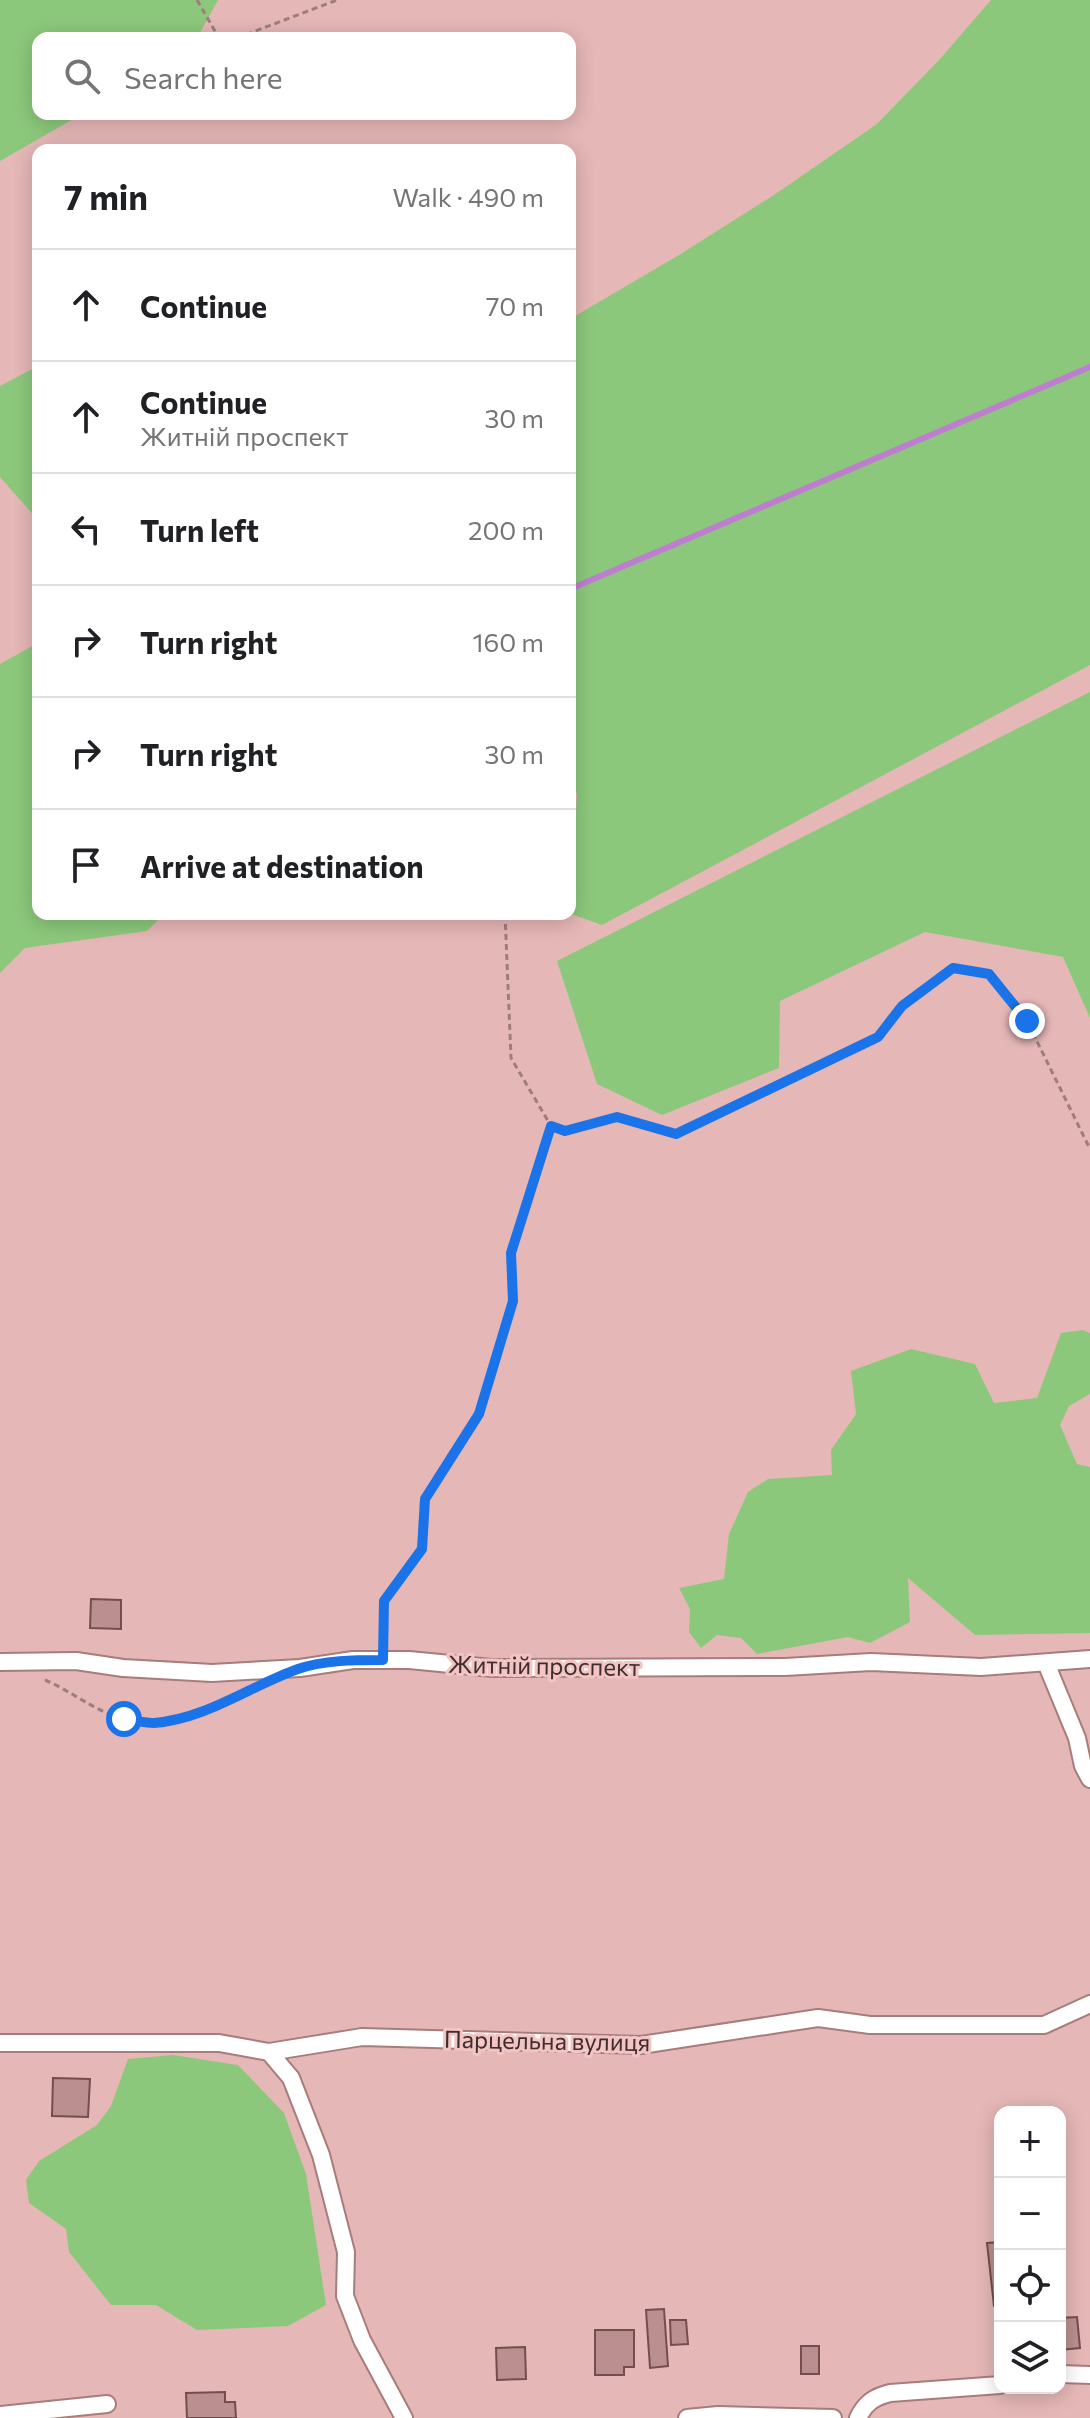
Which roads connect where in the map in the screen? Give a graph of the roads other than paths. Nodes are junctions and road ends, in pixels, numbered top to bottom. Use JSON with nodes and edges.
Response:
{"nodes":[{"id":1,"x":1090,"y":1659,"type":"edge"},
{"id":2,"x":0,"y":1662,"type":"edge"},
{"id":3,"x":1046,"y":1663,"type":"junction"},
{"id":4,"x":1090,"y":1779,"type":"edge"},
{"id":5,"x":1090,"y":2004,"type":"edge"},
{"id":6,"x":0,"y":2043,"type":"edge"},
{"id":7,"x":269,"y":2052,"type":"junction"},
{"id":8,"x":1066,"y":2374,"type":"edge"},
{"id":9,"x":1090,"y":2375,"type":"edge"},
{"id":10,"x":994,"y":2385,"type":"edge"},
{"id":11,"x":107,"y":2404,"type":"dead end"},
{"id":12,"x":0,"y":2415,"type":"edge"},
{"id":13,"x":404,"y":2418,"type":"edge"},
{"id":14,"x":687,"y":2418,"type":"edge"},
{"id":15,"x":833,"y":2418,"type":"edge"},
{"id":16,"x":858,"y":2418,"type":"edge"}],
"edges":[{"from":1,"to":3,"type":"street","name":"Житній проспект"},
{"from":2,"to":3,"type":"street","name":"Житній проспект"},
{"from":3,"to":4,"type":"street"},
{"from":5,"to":7,"type":"street","name":"Парцельна вулиця"},
{"from":6,"to":7,"type":"street","name":"Парцельна вулиця"},
{"from":7,"to":13,"type":"street"},
{"from":8,"to":9,"type":"street"},
{"from":10,"to":16,"type":"street"},
{"from":11,"to":12,"type":"street"},
{"from":14,"to":15,"type":"street"}]}
